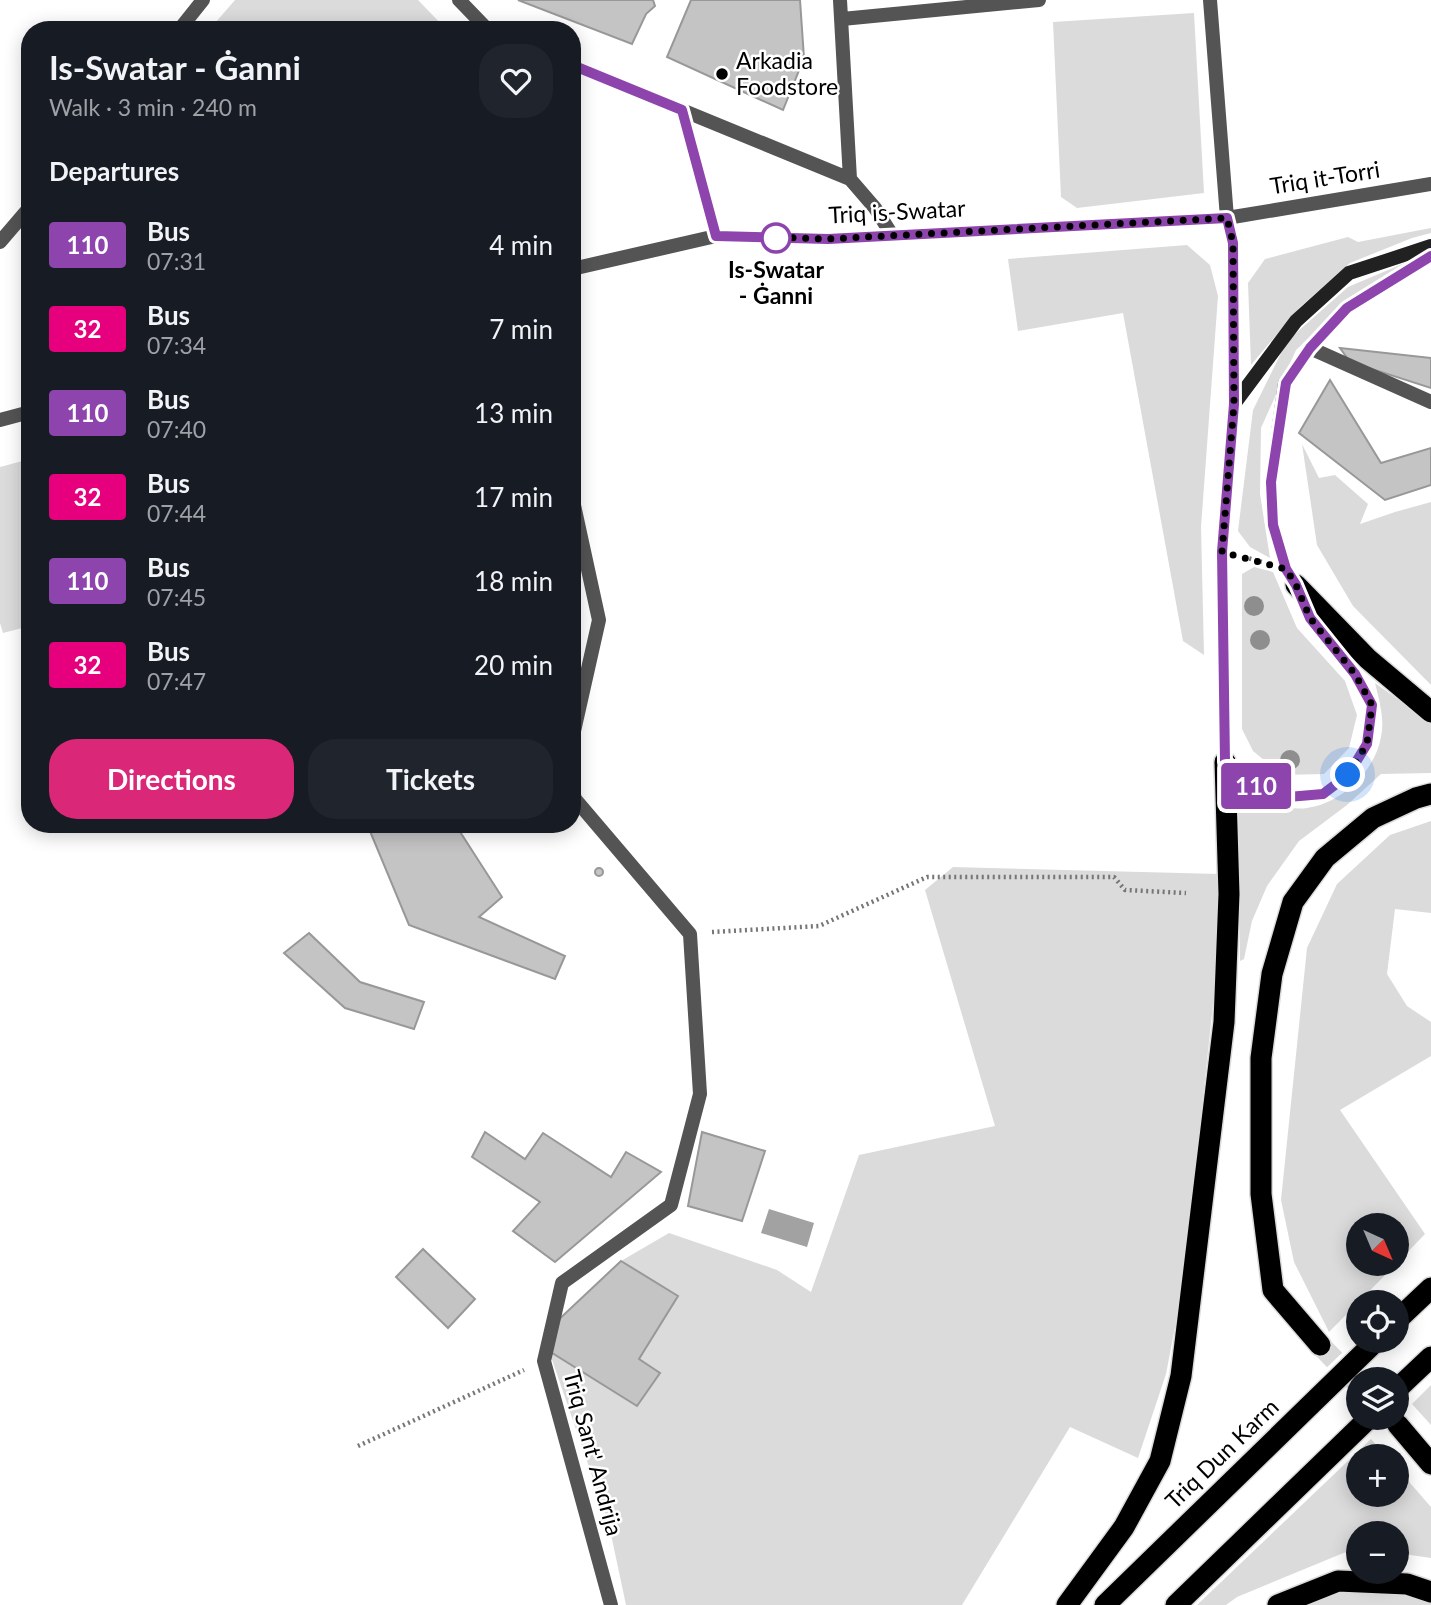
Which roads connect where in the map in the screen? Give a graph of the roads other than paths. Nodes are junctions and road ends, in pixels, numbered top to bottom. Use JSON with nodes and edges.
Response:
{"nodes":[{"id":1,"x":204,"y":0,"type":"edge"},
{"id":2,"x":459,"y":0,"type":"edge"},
{"id":3,"x":840,"y":0,"type":"edge"},
{"id":4,"x":1039,"y":0,"type":"edge"},
{"id":5,"x":1210,"y":0,"type":"edge"},
{"id":6,"x":842,"y":19,"type":"junction"},
{"id":7,"x":186,"y":21,"type":"edge"},
{"id":8,"x":479,"y":21,"type":"edge"},
{"id":9,"x":581,"y":69,"type":"edge"},
{"id":10,"x":682,"y":110,"type":"junction"},
{"id":11,"x":850,"y":178,"type":"junction"},
{"id":12,"x":1431,"y":184,"type":"edge"},
{"id":13,"x":21,"y":218,"type":"edge"},
{"id":14,"x":1227,"y":218,"type":"junction"},
{"id":15,"x":892,"y":235,"type":"junction"},
{"id":16,"x":716,"y":236,"type":"junction"},
{"id":17,"x":0,"y":242,"type":"edge"},
{"id":18,"x":1431,"y":246,"type":"edge"},
{"id":19,"x":1431,"y":256,"type":"edge"},
{"id":20,"x":581,"y":267,"type":"edge"},
{"id":21,"x":1310,"y":348,"type":"junction"},
{"id":22,"x":1431,"y":402,"type":"edge"},
{"id":23,"x":1234,"y":404,"type":"junction"},
{"id":24,"x":21,"y":414,"type":"edge"},
{"id":25,"x":0,"y":420,"type":"edge"},
{"id":26,"x":581,"y":537,"type":"edge"},
{"id":27,"x":1291,"y":577,"type":"junction"},
{"id":28,"x":581,"y":691,"type":"edge"},
{"id":29,"x":1431,"y":712,"type":"edge"},
{"id":30,"x":1225,"y":762,"type":"junction"},
{"id":31,"x":1426,"y":798,"type":"edge"},
{"id":32,"x":581,"y":806,"type":"edge"},
{"id":33,"x":1430,"y":1288,"type":"edge"},
{"id":34,"x":1409,"y":1308,"type":"edge"},
{"id":35,"x":1320,"y":1345,"type":"tunnel mouth"},
{"id":36,"x":1364,"y":1353,"type":"edge"},
{"id":37,"x":1431,"y":1357,"type":"edge"},
{"id":38,"x":1409,"y":1378,"type":"edge"},
{"id":39,"x":1356,"y":1430,"type":"edge"},
{"id":40,"x":1401,"y":1430,"type":"edge"},
{"id":41,"x":1431,"y":1464,"type":"edge"},
{"id":42,"x":1431,"y":1592,"type":"edge"},
{"id":43,"x":611,"y":1605,"type":"edge"},
{"id":44,"x":1067,"y":1605,"type":"edge"},
{"id":45,"x":1105,"y":1605,"type":"edge"},
{"id":46,"x":1176,"y":1605,"type":"edge"},
{"id":47,"x":1278,"y":1605,"type":"edge"}],
"edges":[{"from":1,"to":7,"type":"street"},
{"from":2,"to":8,"type":"street"},
{"from":3,"to":6,"type":"street"},
{"from":4,"to":6,"type":"street"},
{"from":5,"to":14,"type":"street"},
{"from":6,"to":11,"type":"street"},
{"from":9,"to":10,"type":"street"},
{"from":10,"to":11,"type":"street"},
{"from":10,"to":16,"type":"street"},
{"from":11,"to":15,"type":"street"},
{"from":12,"to":14,"type":"street","name":"Triq it-Torri"},
{"from":13,"to":17,"type":"street"},
{"from":14,"to":15,"type":"street","name":"Triq is-Swatar"},
{"from":14,"to":23,"type":"main road"},
{"from":15,"to":16,"type":"street","name":"Triq is-Swatar"},
{"from":16,"to":20,"type":"street","name":"Triq is-Swatar"},
{"from":18,"to":23,"type":"main road"},
{"from":19,"to":21,"type":"main road"},
{"from":21,"to":22,"type":"street"},
{"from":21,"to":27,"type":"main road"},
{"from":23,"to":30,"type":"main road"},
{"from":24,"to":25,"type":"street"},
{"from":26,"to":28,"type":"street"},
{"from":27,"to":29,"type":"highway"},
{"from":27,"to":30,"type":"main road"},
{"from":30,"to":44,"type":"highway"},
{"from":31,"to":35,"type":"highway"},
{"from":32,"to":43,"type":"street","name":"Triq Sant' Andrija"},
{"from":33,"to":34,"type":"highway"},
{"from":36,"to":45,"type":"highway","name":"Triq Dun Karm"},
{"from":37,"to":38,"type":"highway"},
{"from":39,"to":46,"type":"highway"},
{"from":40,"to":41,"type":"highway"},
{"from":42,"to":47,"type":"highway"}]}
